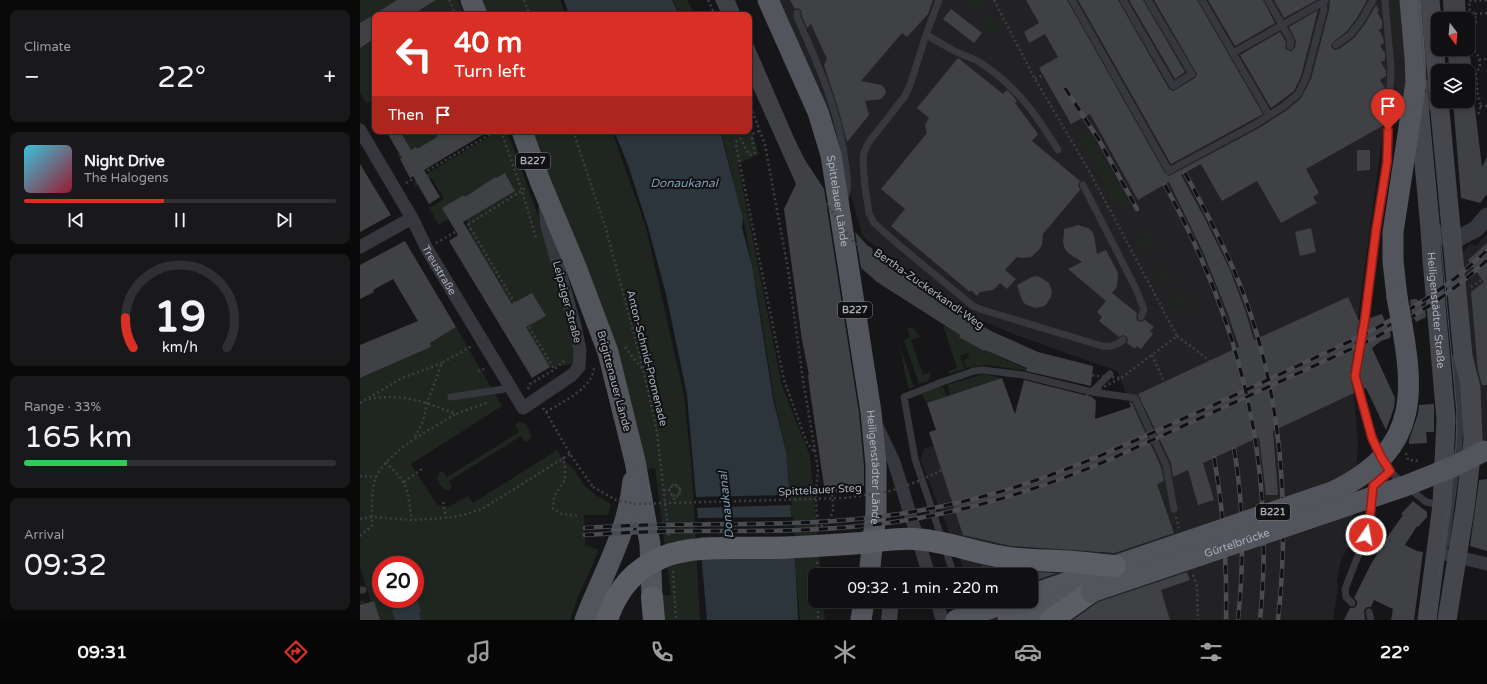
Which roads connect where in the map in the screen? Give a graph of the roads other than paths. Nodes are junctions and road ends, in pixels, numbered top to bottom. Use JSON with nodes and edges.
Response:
{"nodes":[{"id":1,"x":471,"y":0,"type":"edge"},
{"id":2,"x":768,"y":0,"type":"edge"},
{"id":3,"x":939,"y":0,"type":"edge"},
{"id":4,"x":1072,"y":0,"type":"edge"},
{"id":5,"x":1123,"y":0,"type":"edge"},
{"id":6,"x":1148,"y":0,"type":"edge"},
{"id":7,"x":1202,"y":0,"type":"edge"},
{"id":8,"x":1269,"y":0,"type":"edge"},
{"id":9,"x":1373,"y":0,"type":"edge"},
{"id":10,"x":1385,"y":0,"type":"edge"},
{"id":11,"x":1410,"y":0,"type":"edge"},
{"id":12,"x":1430,"y":0,"type":"edge"},
{"id":13,"x":1325,"y":1,"type":"edge"},
{"id":14,"x":476,"y":12,"type":"edge"},
{"id":15,"x":797,"y":13,"type":"dead end"},
{"id":16,"x":1284,"y":24,"type":"junction"},
{"id":17,"x":926,"y":34,"type":"junction"},
{"id":18,"x":1336,"y":45,"type":"dead end"},
{"id":19,"x":1290,"y":46,"type":"dead end"},
{"id":20,"x":1233,"y":53,"type":"junction"},
{"id":21,"x":1427,"y":81,"type":"edge"},
{"id":22,"x":1431,"y":94,"type":"edge"},
{"id":23,"x":1435,"y":108,"type":"edge"},
{"id":24,"x":1269,"y":115,"type":"junction"},
{"id":25,"x":360,"y":130,"type":"edge"},
{"id":26,"x":523,"y":134,"type":"edge"},
{"id":27,"x":1058,"y":150,"type":"dead end"},
{"id":28,"x":1083,"y":185,"type":"dead end"},
{"id":29,"x":542,"y":186,"type":"junction"},
{"id":30,"x":840,"y":207,"type":"junction"},
{"id":31,"x":1487,"y":216,"type":"edge"},
{"id":32,"x":412,"y":218,"type":"junction"},
{"id":33,"x":1443,"y":236,"type":"junction"},
{"id":34,"x":360,"y":247,"type":"edge"},
{"id":35,"x":1141,"y":317,"type":"dead end"},
{"id":36,"x":1123,"y":340,"type":"dead end"},
{"id":37,"x":1454,"y":352,"type":"dead end"},
{"id":38,"x":1110,"y":374,"type":"dead end"},
{"id":39,"x":511,"y":388,"type":"junction"},
{"id":40,"x":1092,"y":392,"type":"junction"},
{"id":41,"x":451,"y":398,"type":"dead end"},
{"id":42,"x":523,"y":408,"type":"joint"},
{"id":43,"x":871,"y":412,"type":"junction"},
{"id":44,"x":1486,"y":450,"type":"edge"},
{"id":45,"x":635,"y":461,"type":"junction"},
{"id":46,"x":1390,"y":471,"type":"junction"},
{"id":47,"x":1453,"y":507,"type":"junction"},
{"id":48,"x":1174,"y":509,"type":"dead end"},
{"id":49,"x":1446,"y":556,"type":"junction"},
{"id":50,"x":1487,"y":564,"type":"edge"},
{"id":51,"x":1115,"y":566,"type":"junction"},
{"id":52,"x":870,"y":568,"type":"edge"},
{"id":53,"x":927,"y":568,"type":"edge"},
{"id":54,"x":952,"y":568,"type":"edge"},
{"id":55,"x":1091,"y":592,"type":"junction"},
{"id":56,"x":1038,"y":593,"type":"edge"},
{"id":57,"x":652,"y":597,"type":"joint"},
{"id":58,"x":1352,"y":603,"type":"dead end"},
{"id":59,"x":863,"y":608,"type":"edge"},
{"id":60,"x":939,"y":608,"type":"edge"},
{"id":61,"x":967,"y":608,"type":"edge"},
{"id":62,"x":991,"y":608,"type":"edge"},
{"id":63,"x":1369,"y":612,"type":"dead end"},
{"id":64,"x":585,"y":620,"type":"edge"},
{"id":65,"x":607,"y":620,"type":"edge"},
{"id":66,"x":654,"y":620,"type":"edge"},
{"id":67,"x":861,"y":620,"type":"edge"},
{"id":68,"x":942,"y":620,"type":"edge"},
{"id":69,"x":956,"y":620,"type":"edge"},
{"id":70,"x":973,"y":620,"type":"edge"},
{"id":71,"x":1008,"y":620,"type":"edge"},
{"id":72,"x":1051,"y":620,"type":"edge"},
{"id":73,"x":1371,"y":620,"type":"edge"},
{"id":74,"x":1427,"y":620,"type":"edge"},
{"id":75,"x":1447,"y":620,"type":"edge"}],
"edges":[{"from":1,"to":14,"type":"main road"},
{"from":2,"to":30,"type":"main road","name":"Spittelauer Lände","number":"B227"},
{"from":3,"to":17,"type":"lane"},
{"from":4,"to":24,"type":"lane"},
{"from":5,"to":6,"type":"lane"},
{"from":7,"to":20,"type":"lane"},
{"from":8,"to":16,"type":"lane"},
{"from":8,"to":19,"type":"lane","bridge":true},
{"from":9,"to":18,"type":"lane"},
{"from":10,"to":46,"type":"lane"},
{"from":11,"to":21,"type":"main road","name":"Heiligenstädter Straße","number":"B221"},
{"from":12,"to":21,"type":"main road","name":"Heiligenstädter Straße"},
{"from":13,"to":16,"type":"lane"},
{"from":13,"to":24,"type":"lane"},
{"from":15,"to":30,"type":"lane"},
{"from":16,"to":20,"type":"lane"},
{"from":17,"to":27,"type":"lane"},
{"from":17,"to":36,"type":"lane"},
{"from":20,"to":24,"type":"lane"},
{"from":21,"to":22,"type":"lane"},
{"from":21,"to":33,"type":"main road","name":"Heiligenstädter Straße"},
{"from":21,"to":51,"type":"main road","name":"Gürtelbrücke","number":"B221","bridge":true},
{"from":23,"to":33,"type":"main road","name":"Heiligenstädter Straße"},
{"from":25,"to":32,"type":"street","name":"Treustraße"},
{"from":26,"to":29,"type":"main road","name":"Brigittenauer Lände","number":"B227"},
{"from":28,"to":35,"type":"lane"},
{"from":29,"to":42,"type":"street","name":"Leipziger Straße"},
{"from":29,"to":45,"type":"main road","name":"Brigittenauer Lände","number":"B227"},
{"from":30,"to":43,"type":"main road","name":"Spittelauer Lände","number":"B227"},
{"from":31,"to":33,"type":"street"},
{"from":32,"to":34,"type":"street"},
{"from":32,"to":39,"type":"street","name":"Treustraße"},
{"from":33,"to":47,"type":"main road","name":"Heiligenstädter Straße"},
{"from":33,"to":47,"type":"main road","name":"Heiligenstädter Straße"},
{"from":37,"to":47,"type":"lane"},
{"from":38,"to":40,"type":"lane"},
{"from":39,"to":41,"type":"lane"},
{"from":39,"to":42,"type":"street","name":"Treustraße"},
{"from":40,"to":48,"type":"lane"},
{"from":40,"to":54,"type":"lane"},
{"from":43,"to":52,"type":"main road","name":"Heiligenstädter Lände","number":"B227"},
{"from":43,"to":53,"type":"street","name":"Heiligenstädter Lände"},
{"from":44,"to":55,"type":"main road","name":"Gürtelbrücke","number":"B221","bridge":true},
{"from":45,"to":57,"type":"main road","name":"Brigittenauer Lände","number":"B227"},
{"from":45,"to":64,"type":"main road"},
{"from":46,"to":47,"type":"lane"},
{"from":46,"to":58,"type":"lane"},
{"from":47,"to":49,"type":"main road","name":"Heiligenstädter Straße"},
{"from":49,"to":50,"type":"street"},
{"from":49,"to":74,"type":"main road","name":"Heiligenstädter Straße"},
{"from":49,"to":75,"type":"main road","name":"Heiligenstädter Straße"},
{"from":51,"to":56,"type":"main road","name":"Gürtelbrücke","number":"B221"},
{"from":51,"to":65,"type":"highway","bridge":true},
{"from":55,"to":71,"type":"main road","name":"Gürtelbrücke","number":"B221"},
{"from":55,"to":72,"type":"highway"},
{"from":57,"to":66,"type":"highway","name":"Brigittenauer Lände","number":"B227"},
{"from":59,"to":67,"type":"main road"},
{"from":60,"to":68,"type":"street"},
{"from":61,"to":70,"type":"lane"},
{"from":62,"to":69,"type":"main road","bridge":true},
{"from":63,"to":73,"type":"lane"}]}
